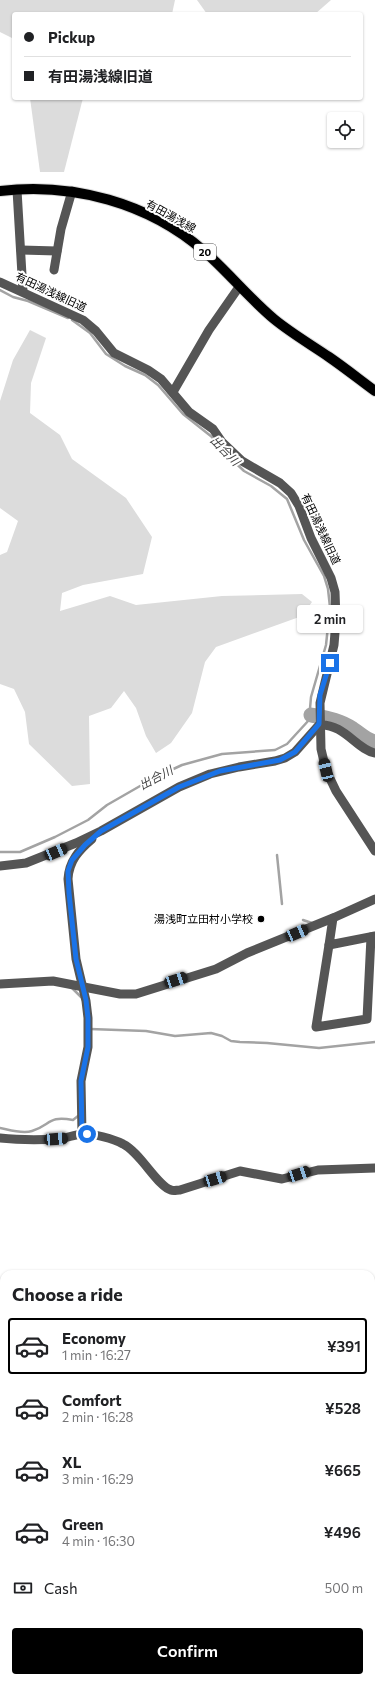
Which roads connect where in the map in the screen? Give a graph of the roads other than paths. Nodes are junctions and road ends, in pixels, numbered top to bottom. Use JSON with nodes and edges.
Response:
{"nodes":[{"id":1,"x":17,"y":190,"type":"junction"},
{"id":2,"x":0,"y":191,"type":"edge"},
{"id":3,"x":72,"y":191,"type":"junction"},
{"id":4,"x":21,"y":250,"type":"junction"},
{"id":5,"x":57,"y":251,"type":"junction"},
{"id":6,"x":54,"y":270,"type":"dead end"},
{"id":7,"x":0,"y":282,"type":"edge"},
{"id":8,"x":239,"y":287,"type":"junction"},
{"id":9,"x":23,"y":292,"type":"junction"},
{"id":10,"x":375,"y":391,"type":"edge"},
{"id":11,"x":173,"y":392,"type":"junction"},
{"id":12,"x":319,"y":724,"type":"junction"},
{"id":13,"x":375,"y":753,"type":"edge"},
{"id":14,"x":101,"y":831,"type":"junction"},
{"id":15,"x":375,"y":851,"type":"edge"},
{"id":16,"x":0,"y":866,"type":"edge"},
{"id":17,"x":375,"y":899,"type":"edge"},
{"id":18,"x":333,"y":918,"type":"junction"},
{"id":19,"x":373,"y":936,"type":"edge"},
{"id":20,"x":329,"y":945,"type":"junction"},
{"id":21,"x":0,"y":984,"type":"edge"},
{"id":22,"x":82,"y":987,"type":"junction"},
{"id":23,"x":82,"y":1134,"type":"junction"},
{"id":24,"x":0,"y":1138,"type":"edge"},
{"id":25,"x":375,"y":1168,"type":"edge"}],
"edges":[{"from":1,"to":2,"type":"main road","name":"有田湯浅線","number":"20"},
{"from":1,"to":3,"type":"main road","name":"有田湯浅線","number":"20"},
{"from":1,"to":4,"type":"street"},
{"from":3,"to":5,"type":"street"},
{"from":3,"to":8,"type":"main road","name":"有田湯浅線","number":"20"},
{"from":4,"to":5,"type":"street"},
{"from":4,"to":9,"type":"street"},
{"from":5,"to":6,"type":"street"},
{"from":7,"to":9,"type":"street","name":"有田湯浅線旧道"},
{"from":8,"to":10,"type":"main road","name":"有田湯浅線","number":"20"},
{"from":8,"to":11,"type":"street"},
{"from":9,"to":11,"type":"street","name":"有田湯浅線旧道"},
{"from":11,"to":12,"type":"street","name":"有田湯浅線旧道"},
{"from":12,"to":13,"type":"street"},
{"from":12,"to":14,"type":"street"},
{"from":12,"to":15,"type":"street","name":"有田湯浅線旧道"},
{"from":14,"to":16,"type":"street"},
{"from":14,"to":22,"type":"street"},
{"from":17,"to":18,"type":"street"},
{"from":18,"to":20,"type":"street"},
{"from":18,"to":22,"type":"street"},
{"from":19,"to":20,"type":"street"},
{"from":19,"to":20,"type":"street"},
{"from":21,"to":22,"type":"street"},
{"from":22,"to":23,"type":"street"},
{"from":23,"to":24,"type":"street"},
{"from":23,"to":25,"type":"street"}]}
